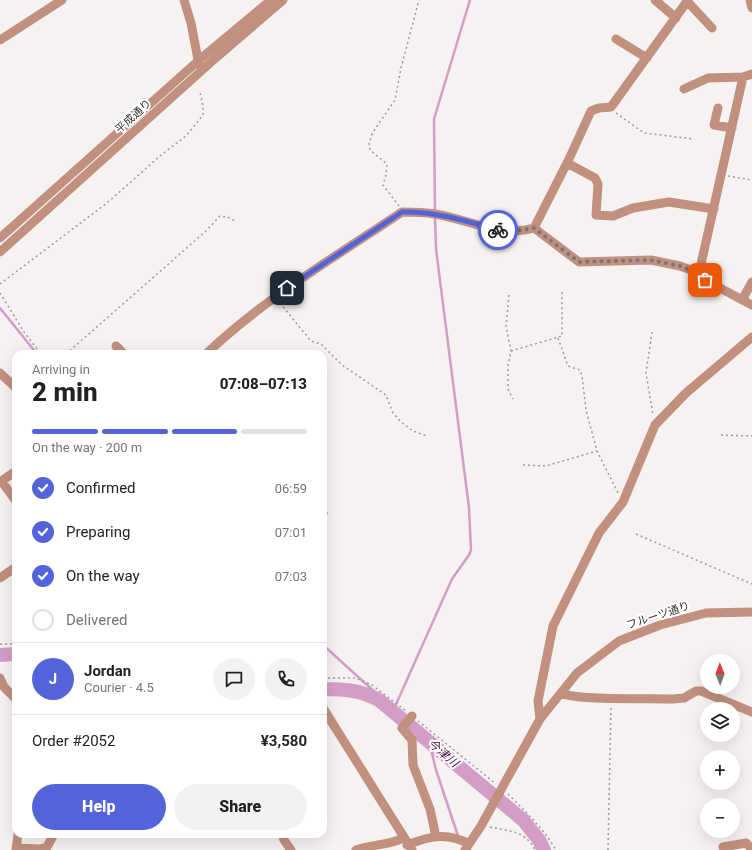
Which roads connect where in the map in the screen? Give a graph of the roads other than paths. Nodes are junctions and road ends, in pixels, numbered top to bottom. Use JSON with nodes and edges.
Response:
{"nodes":[{"id":1,"x":62,"y":0,"type":"edge"},
{"id":2,"x":184,"y":0,"type":"edge"},
{"id":3,"x":271,"y":0,"type":"edge"},
{"id":4,"x":283,"y":0,"type":"edge"},
{"id":5,"x":654,"y":0,"type":"edge"},
{"id":6,"x":750,"y":0,"type":"edge"},
{"id":7,"x":687,"y":1,"type":"edge"},
{"id":8,"x":752,"y":8,"type":"edge"},
{"id":9,"x":676,"y":18,"type":"junction"},
{"id":10,"x":712,"y":28,"type":"dead end"},
{"id":11,"x":616,"y":39,"type":"dead end"},
{"id":12,"x":0,"y":40,"type":"edge"},
{"id":13,"x":647,"y":58,"type":"junction"},
{"id":14,"x":198,"y":61,"type":"junction"},
{"id":15,"x":752,"y":69,"type":"edge"},
{"id":16,"x":200,"y":72,"type":"junction"},
{"id":17,"x":749,"y":75,"type":"edge"},
{"id":18,"x":684,"y":89,"type":"dead end"},
{"id":19,"x":718,"y":108,"type":"dead end"},
{"id":20,"x":732,"y":128,"type":"junction"},
{"id":21,"x":567,"y":163,"type":"junction"},
{"id":22,"x":714,"y":209,"type":"junction"},
{"id":23,"x":534,"y":228,"type":"junction"},
{"id":24,"x":0,"y":238,"type":"edge"},
{"id":25,"x":0,"y":252,"type":"edge"},
{"id":26,"x":699,"y":273,"type":"junction"},
{"id":27,"x":752,"y":282,"type":"edge"},
{"id":28,"x":742,"y":300,"type":"junction"},
{"id":29,"x":752,"y":305,"type":"edge"},
{"id":30,"x":752,"y":337,"type":"edge"},
{"id":31,"x":116,"y":346,"type":"dead end"},
{"id":32,"x":120,"y":350,"type":"edge"},
{"id":33,"x":210,"y":350,"type":"edge"},
{"id":34,"x":0,"y":373,"type":"edge"},
{"id":35,"x":12,"y":384,"type":"edge"},
{"id":36,"x":12,"y":474,"type":"edge"},
{"id":37,"x":1,"y":482,"type":"edge"},
{"id":38,"x":12,"y":496,"type":"edge"},
{"id":39,"x":12,"y":570,"type":"edge"},
{"id":40,"x":0,"y":578,"type":"edge"},
{"id":41,"x":752,"y":612,"type":"edge"},
{"id":42,"x":0,"y":678,"type":"edge"},
{"id":43,"x":561,"y":693,"type":"junction"},
{"id":44,"x":12,"y":695,"type":"edge"},
{"id":45,"x":752,"y":712,"type":"edge"},
{"id":46,"x":327,"y":716,"type":"edge"},
{"id":47,"x":412,"y":716,"type":"road end"},
{"id":48,"x":540,"y":719,"type":"junction"},
{"id":49,"x":436,"y":837,"type":"junction"},
{"id":50,"x":17,"y":838,"type":"edge"},
{"id":51,"x":52,"y":838,"type":"edge"},
{"id":52,"x":283,"y":838,"type":"edge"},
{"id":53,"x":407,"y":844,"type":"edge"},
{"id":54,"x":467,"y":847,"type":"edge"},
{"id":55,"x":723,"y":847,"type":"dead end"},
{"id":56,"x":752,"y":848,"type":"edge"},
{"id":57,"x":16,"y":849,"type":"edge"},
{"id":58,"x":291,"y":850,"type":"edge"},
{"id":59,"x":356,"y":850,"type":"edge"}],
"edges":[{"from":1,"to":12,"type":"street"},
{"from":2,"to":14,"type":"street"},
{"from":3,"to":14,"type":"street","name":"平成通り"},
{"from":4,"to":16,"type":"street","name":"平成通り"},
{"from":5,"to":9,"type":"street"},
{"from":6,"to":8,"type":"street"},
{"from":7,"to":9,"type":"street"},
{"from":7,"to":10,"type":"street"},
{"from":9,"to":13,"type":"street"},
{"from":11,"to":13,"type":"street"},
{"from":13,"to":21,"type":"street"},
{"from":14,"to":16,"type":"street"},
{"from":14,"to":24,"type":"street","name":"平成通り"},
{"from":15,"to":17,"type":"street"},
{"from":16,"to":25,"type":"street","name":"平成通り"},
{"from":17,"to":18,"type":"street"},
{"from":17,"to":20,"type":"street"},
{"from":19,"to":20,"type":"street"},
{"from":20,"to":22,"type":"street"},
{"from":21,"to":22,"type":"street"},
{"from":21,"to":23,"type":"street"},
{"from":22,"to":26,"type":"street"},
{"from":23,"to":26,"type":"street"},
{"from":23,"to":33,"type":"street"},
{"from":26,"to":28,"type":"street"},
{"from":27,"to":28,"type":"street"},
{"from":28,"to":29,"type":"street"},
{"from":30,"to":48,"type":"street"},
{"from":31,"to":32,"type":"street"},
{"from":34,"to":35,"type":"street"},
{"from":36,"to":37,"type":"street"},
{"from":37,"to":38,"type":"street"},
{"from":39,"to":40,"type":"street"},
{"from":41,"to":43,"type":"street","name":"フルーツ通り"},
{"from":42,"to":44,"type":"street"},
{"from":43,"to":45,"type":"street"},
{"from":43,"to":48,"type":"street","name":"フルーツ通り"},
{"from":46,"to":53,"type":"street"},
{"from":47,"to":49,"type":"street"},
{"from":48,"to":54,"type":"street","name":"フルーツ通り"},
{"from":49,"to":53,"type":"street"},
{"from":49,"to":54,"type":"street"},
{"from":50,"to":57,"type":"street"},
{"from":51,"to":57,"type":"street"},
{"from":52,"to":58,"type":"street"},
{"from":53,"to":59,"type":"street"},
{"from":55,"to":56,"type":"street"}]}
